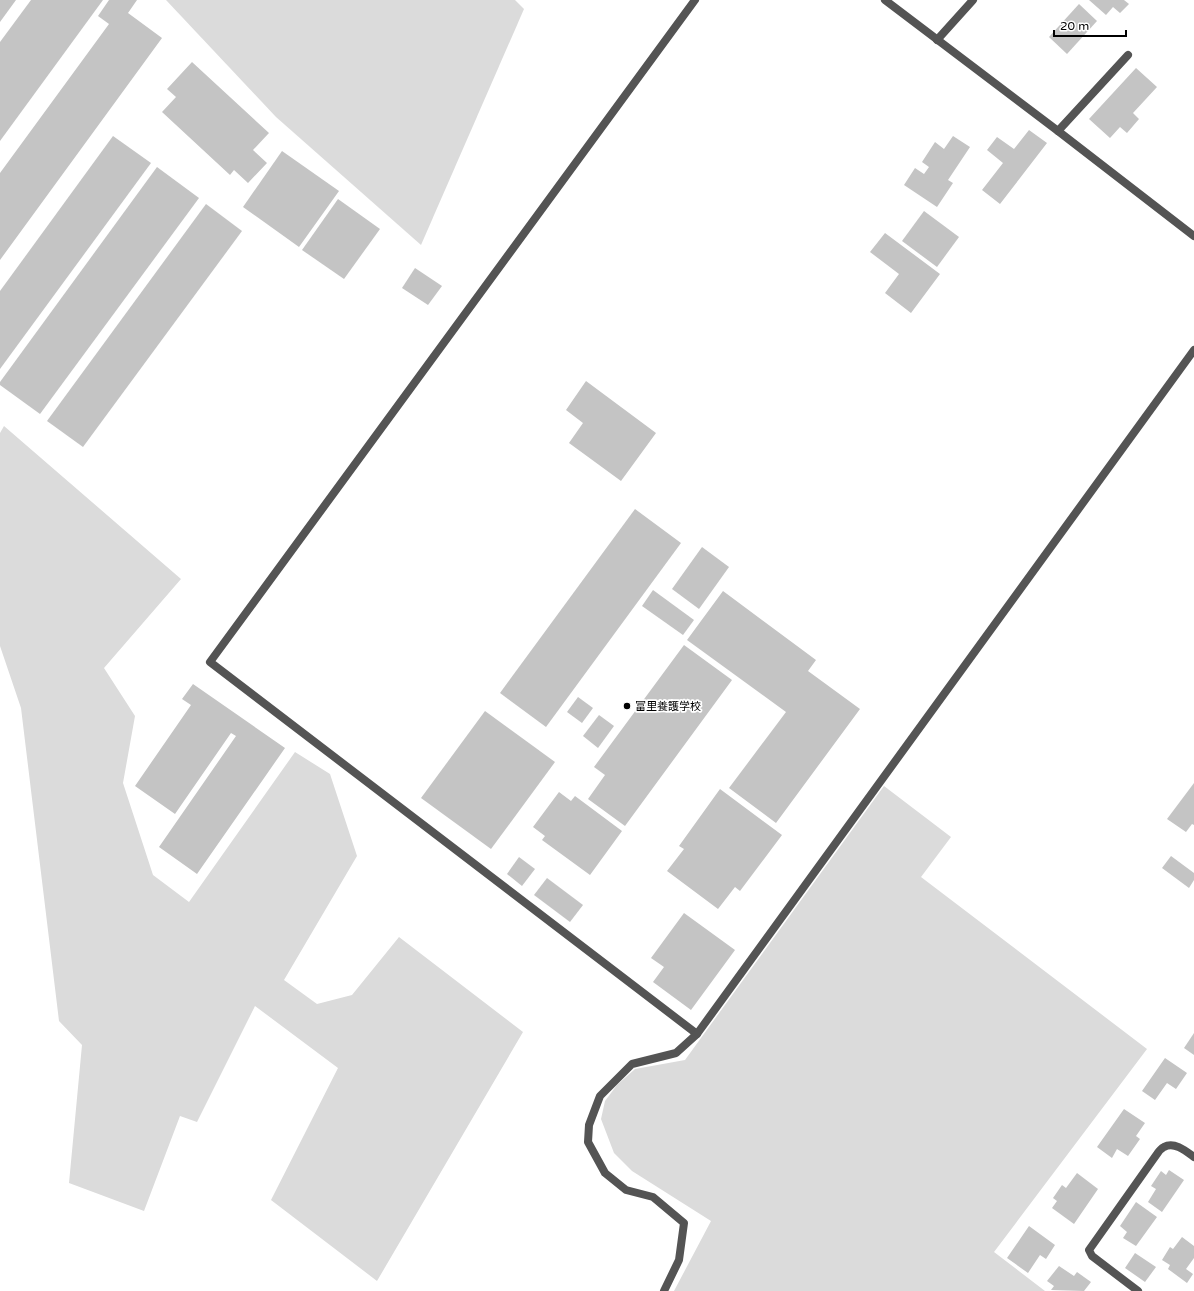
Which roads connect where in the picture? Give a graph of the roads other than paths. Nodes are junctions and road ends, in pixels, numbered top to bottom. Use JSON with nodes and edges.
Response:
{"nodes":[{"id":1,"x":695,"y":0,"type":"edge"},
{"id":2,"x":884,"y":0,"type":"edge"},
{"id":3,"x":973,"y":0,"type":"edge"},
{"id":4,"x":937,"y":40,"type":"junction"},
{"id":5,"x":1128,"y":55,"type":"dead end"},
{"id":6,"x":1058,"y":131,"type":"junction"},
{"id":7,"x":1194,"y":236,"type":"edge"},
{"id":8,"x":1194,"y":350,"type":"edge"},
{"id":9,"x":697,"y":1034,"type":"junction"},
{"id":10,"x":1194,"y":1157,"type":"edge"},
{"id":11,"x":664,"y":1291,"type":"edge"},
{"id":12,"x":1138,"y":1291,"type":"edge"}],
"edges":[{"from":1,"to":9,"type":"street"},
{"from":2,"to":4,"type":"street"},
{"from":3,"to":4,"type":"street"},
{"from":4,"to":6,"type":"street"},
{"from":5,"to":6,"type":"street"},
{"from":6,"to":7,"type":"street"},
{"from":8,"to":9,"type":"street"},
{"from":9,"to":11,"type":"street"},
{"from":10,"to":12,"type":"street"}]}
